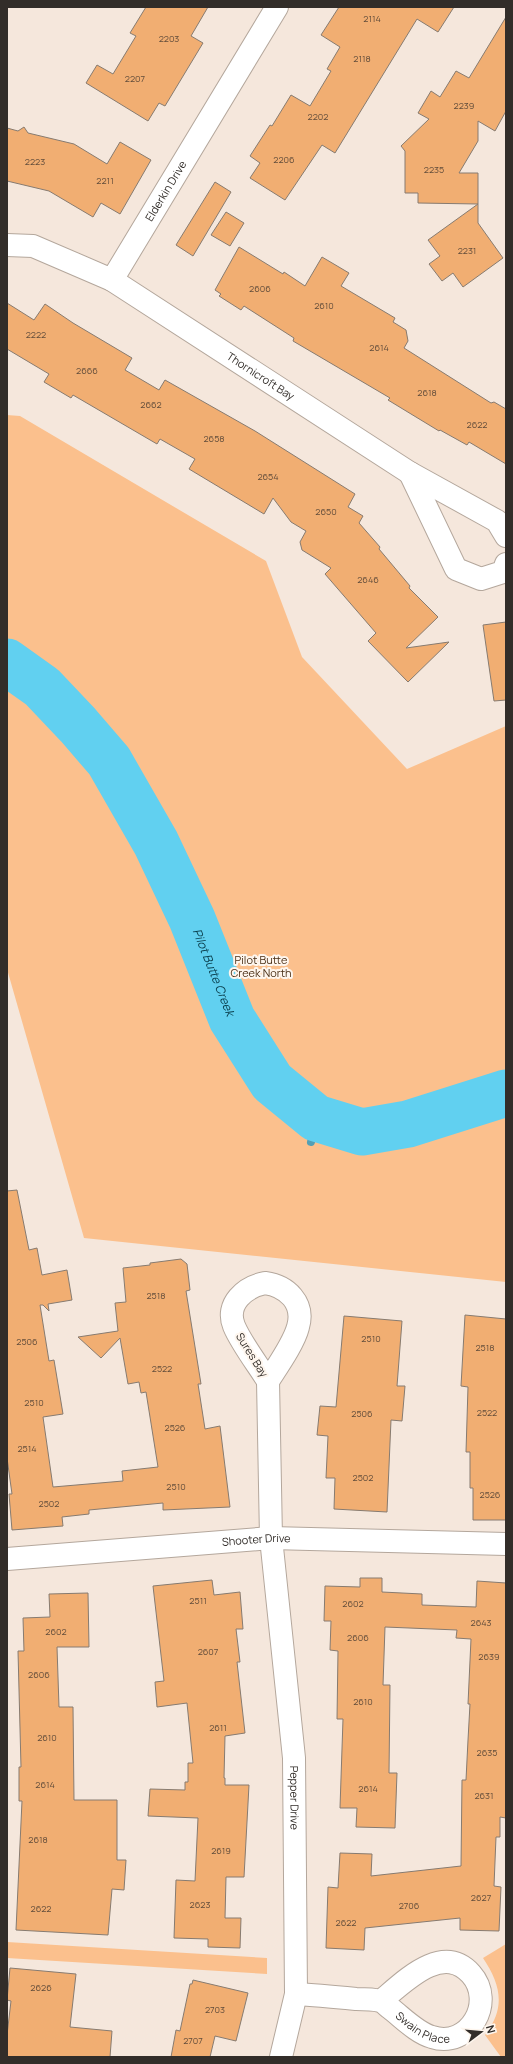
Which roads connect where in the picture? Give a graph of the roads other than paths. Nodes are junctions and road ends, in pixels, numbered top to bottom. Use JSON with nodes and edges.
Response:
{"nodes":[{"id":1,"x":277,"y":7,"type":"edge"},
{"id":2,"x":7,"y":244,"type":"edge"},
{"id":3,"x":112,"y":280,"type":"junction"},
{"id":4,"x":410,"y":473,"type":"junction"},
{"id":5,"x":506,"y":536,"type":"edge"},
{"id":6,"x":506,"y":564,"type":"edge"},
{"id":7,"x":268,"y":1382,"type":"dead end"},
{"id":8,"x":270,"y":1538,"type":"junction"},
{"id":9,"x":506,"y":1544,"type":"edge"},
{"id":10,"x":7,"y":1559,"type":"edge"},
{"id":11,"x":296,"y":1994,"type":"junction"},
{"id":12,"x":381,"y":2001,"type":"dead end"},
{"id":13,"x":281,"y":2057,"type":"edge"}],
"edges":[{"from":1,"to":3,"type":"street","name":"Elderkin Drive"},
{"from":2,"to":3,"type":"street"},
{"from":3,"to":4,"type":"street","name":"Thornicroft Bay"},
{"from":4,"to":5,"type":"street","name":"Thornicroft Bay"},
{"from":4,"to":6,"type":"street"},
{"from":7,"to":8,"type":"street","name":"Sures Bay"},
{"from":8,"to":9,"type":"street","name":"Shooter Drive"},
{"from":8,"to":10,"type":"street","name":"Shooter Drive"},
{"from":8,"to":11,"type":"street","name":"Pepper Drive"},
{"from":11,"to":12,"type":"street"},
{"from":11,"to":13,"type":"street","name":"Pepper Drive"}]}
